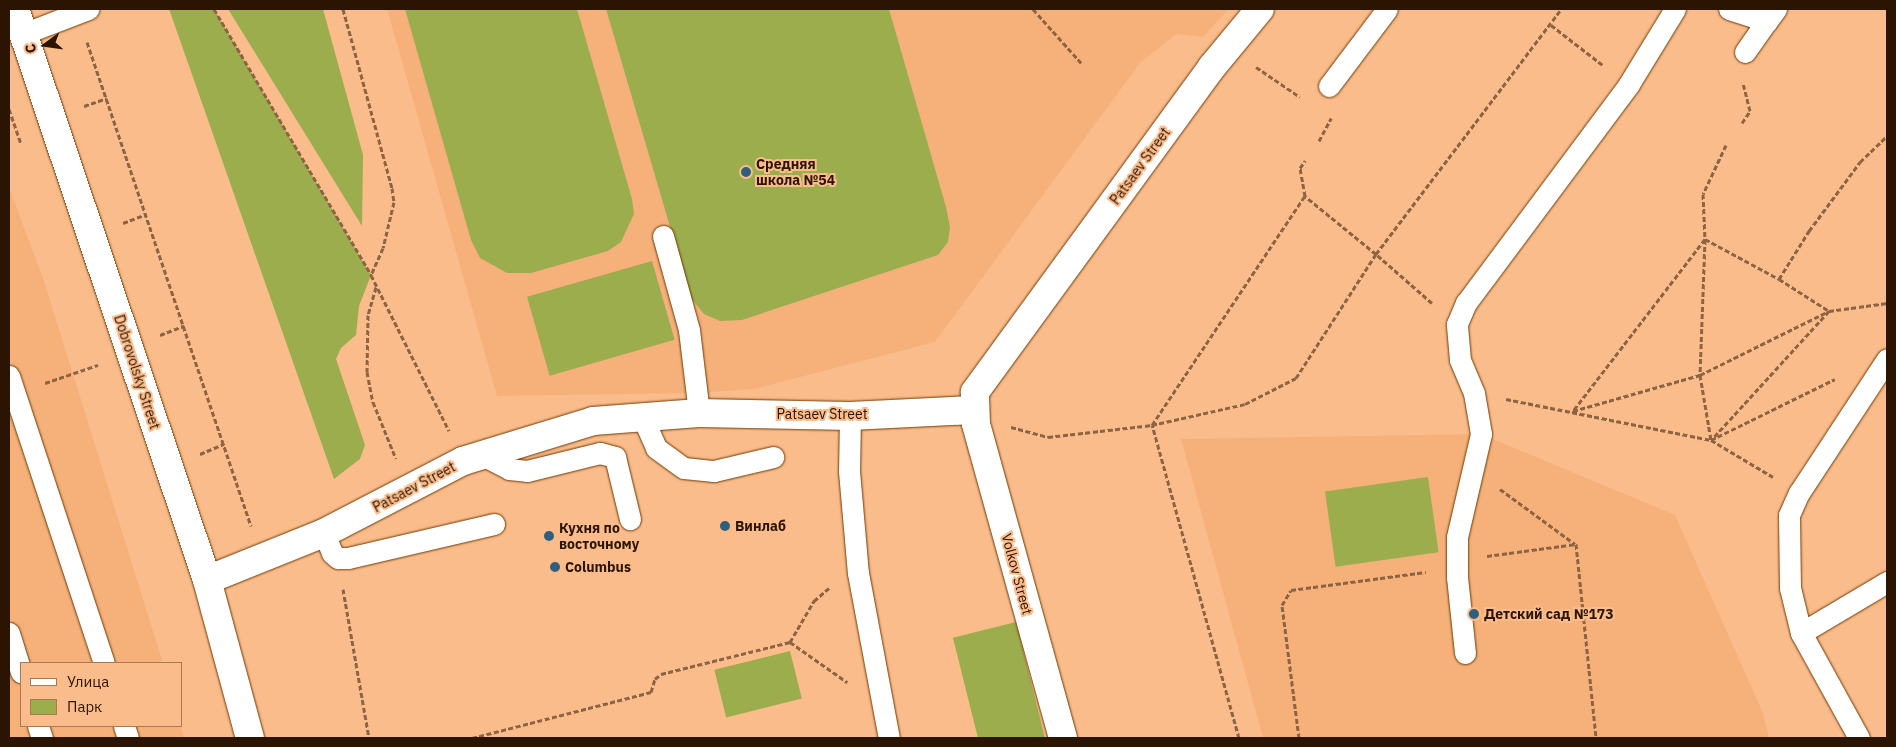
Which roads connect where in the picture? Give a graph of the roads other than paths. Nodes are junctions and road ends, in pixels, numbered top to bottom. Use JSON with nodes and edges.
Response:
{"nodes":[{"id":1,"x":15,"y":9,"type":"edge"},
{"id":2,"x":1260,"y":9,"type":"edge"},
{"id":3,"x":1387,"y":9,"type":"edge"},
{"id":4,"x":1675,"y":9,"type":"edge"},
{"id":5,"x":1729,"y":9,"type":"edge"},
{"id":6,"x":83,"y":11,"type":"edge"},
{"id":7,"x":1772,"y":15,"type":"edge"},
{"id":8,"x":23,"y":34,"type":"junction"},
{"id":9,"x":1745,"y":52,"type":"road end"},
{"id":10,"x":1329,"y":86,"type":"dead end"},
{"id":11,"x":663,"y":236,"type":"dead end"},
{"id":12,"x":1887,"y":359,"type":"edge"},
{"id":13,"x":12,"y":384,"type":"edge"},
{"id":14,"x":973,"y":410,"type":"junction"},
{"id":15,"x":699,"y":413,"type":"junction"},
{"id":16,"x":642,"y":416,"type":"junction"},
{"id":17,"x":850,"y":416,"type":"junction"},
{"id":18,"x":773,"y":457,"type":"dead end"},
{"id":19,"x":472,"y":458,"type":"junction"},
{"id":20,"x":630,"y":519,"type":"dead end"},
{"id":21,"x":494,"y":524,"type":"dead end"},
{"id":22,"x":324,"y":533,"type":"junction"},
{"id":23,"x":207,"y":580,"type":"junction"},
{"id":24,"x":1887,"y":582,"type":"edge"},
{"id":25,"x":9,"y":633,"type":"edge"},
{"id":26,"x":1801,"y":633,"type":"junction"},
{"id":27,"x":1465,"y":653,"type":"dead end"},
{"id":28,"x":104,"y":662,"type":"edge"},
{"id":29,"x":20,"y":669,"type":"edge"},
{"id":30,"x":250,"y":738,"type":"edge"},
{"id":31,"x":889,"y":738,"type":"edge"},
{"id":32,"x":1062,"y":738,"type":"edge"},
{"id":33,"x":1859,"y":738,"type":"edge"}],
"edges":[{"from":1,"to":8,"type":"street","name":"Dobrovolsky Street"},
{"from":2,"to":14,"type":"street","name":"Patsaev Street"},
{"from":3,"to":10,"type":"lane"},
{"from":4,"to":27,"type":"lane"},
{"from":5,"to":7,"type":"lane"},
{"from":6,"to":8,"type":"lane"},
{"from":7,"to":9,"type":"lane"},
{"from":8,"to":23,"type":"street","name":"Dobrovolsky Street"},
{"from":11,"to":15,"type":"lane"},
{"from":12,"to":26,"type":"lane"},
{"from":13,"to":28,"type":"lane"},
{"from":14,"to":17,"type":"street","name":"Patsaev Street"},
{"from":14,"to":32,"type":"street","name":"Volkov Street"},
{"from":15,"to":16,"type":"street","name":"Patsaev Street"},
{"from":15,"to":17,"type":"street","name":"Patsaev Street"},
{"from":16,"to":18,"type":"lane"},
{"from":16,"to":19,"type":"street","name":"Patsaev Street"},
{"from":17,"to":31,"type":"lane"},
{"from":19,"to":20,"type":"lane"},
{"from":19,"to":22,"type":"street","name":"Patsaev Street"},
{"from":21,"to":22,"type":"lane"},
{"from":22,"to":23,"type":"street","name":"Patsaev Street"},
{"from":23,"to":30,"type":"street","name":"Dobrovolsky Street"},
{"from":24,"to":26,"type":"lane"},
{"from":25,"to":29,"type":"lane"},
{"from":26,"to":33,"type":"lane"}]}
